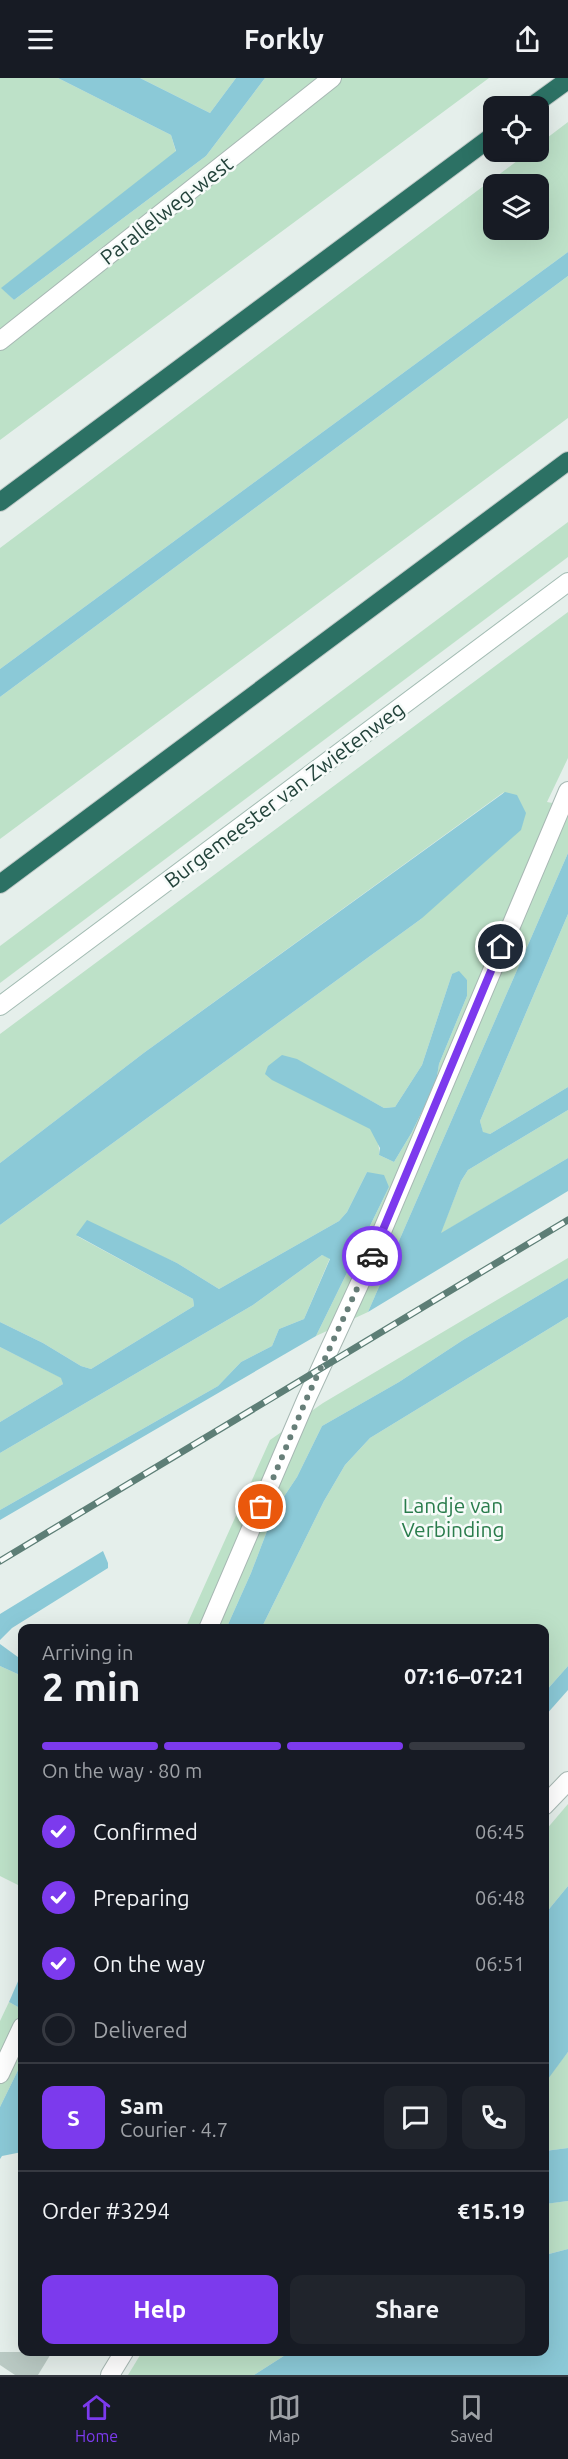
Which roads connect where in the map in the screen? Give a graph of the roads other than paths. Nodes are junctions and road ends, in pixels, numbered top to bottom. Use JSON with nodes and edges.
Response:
{"nodes":[{"id":1,"x":332,"y":78,"type":"edge"},
{"id":2,"x":568,"y":80,"type":"edge"},
{"id":3,"x":546,"y":96,"type":"edge"},
{"id":4,"x":483,"y":143,"type":"edge"},
{"id":5,"x":0,"y":341,"type":"edge"},
{"id":6,"x":568,"y":461,"type":"edge"},
{"id":7,"x":0,"y":502,"type":"edge"},
{"id":8,"x":568,"y":582,"type":"edge"},
{"id":9,"x":568,"y":790,"type":"edge"},
{"id":10,"x":0,"y":884,"type":"edge"},
{"id":11,"x":0,"y":1006,"type":"edge"},
{"id":12,"x":210,"y":1624,"type":"edge"},
{"id":13,"x":568,"y":1781,"type":"edge"},
{"id":14,"x":549,"y":1801,"type":"edge"},
{"id":15,"x":18,"y":2036,"type":"edge"},
{"id":16,"x":0,"y":2074,"type":"edge"},
{"id":17,"x":122,"y":2356,"type":"edge"},
{"id":18,"x":110,"y":2375,"type":"edge"}],
"edges":[{"from":1,"to":5,"type":"street","name":"Parallelweg-west"},
{"from":2,"to":3,"type":"highway"},
{"from":4,"to":7,"type":"highway"},
{"from":6,"to":10,"type":"highway"},
{"from":8,"to":11,"type":"street","name":"Burgemeester van Zwietenweg"},
{"from":9,"to":12,"type":"street"},
{"from":13,"to":14,"type":"street"},
{"from":15,"to":16,"type":"street"},
{"from":17,"to":18,"type":"street"}]}
